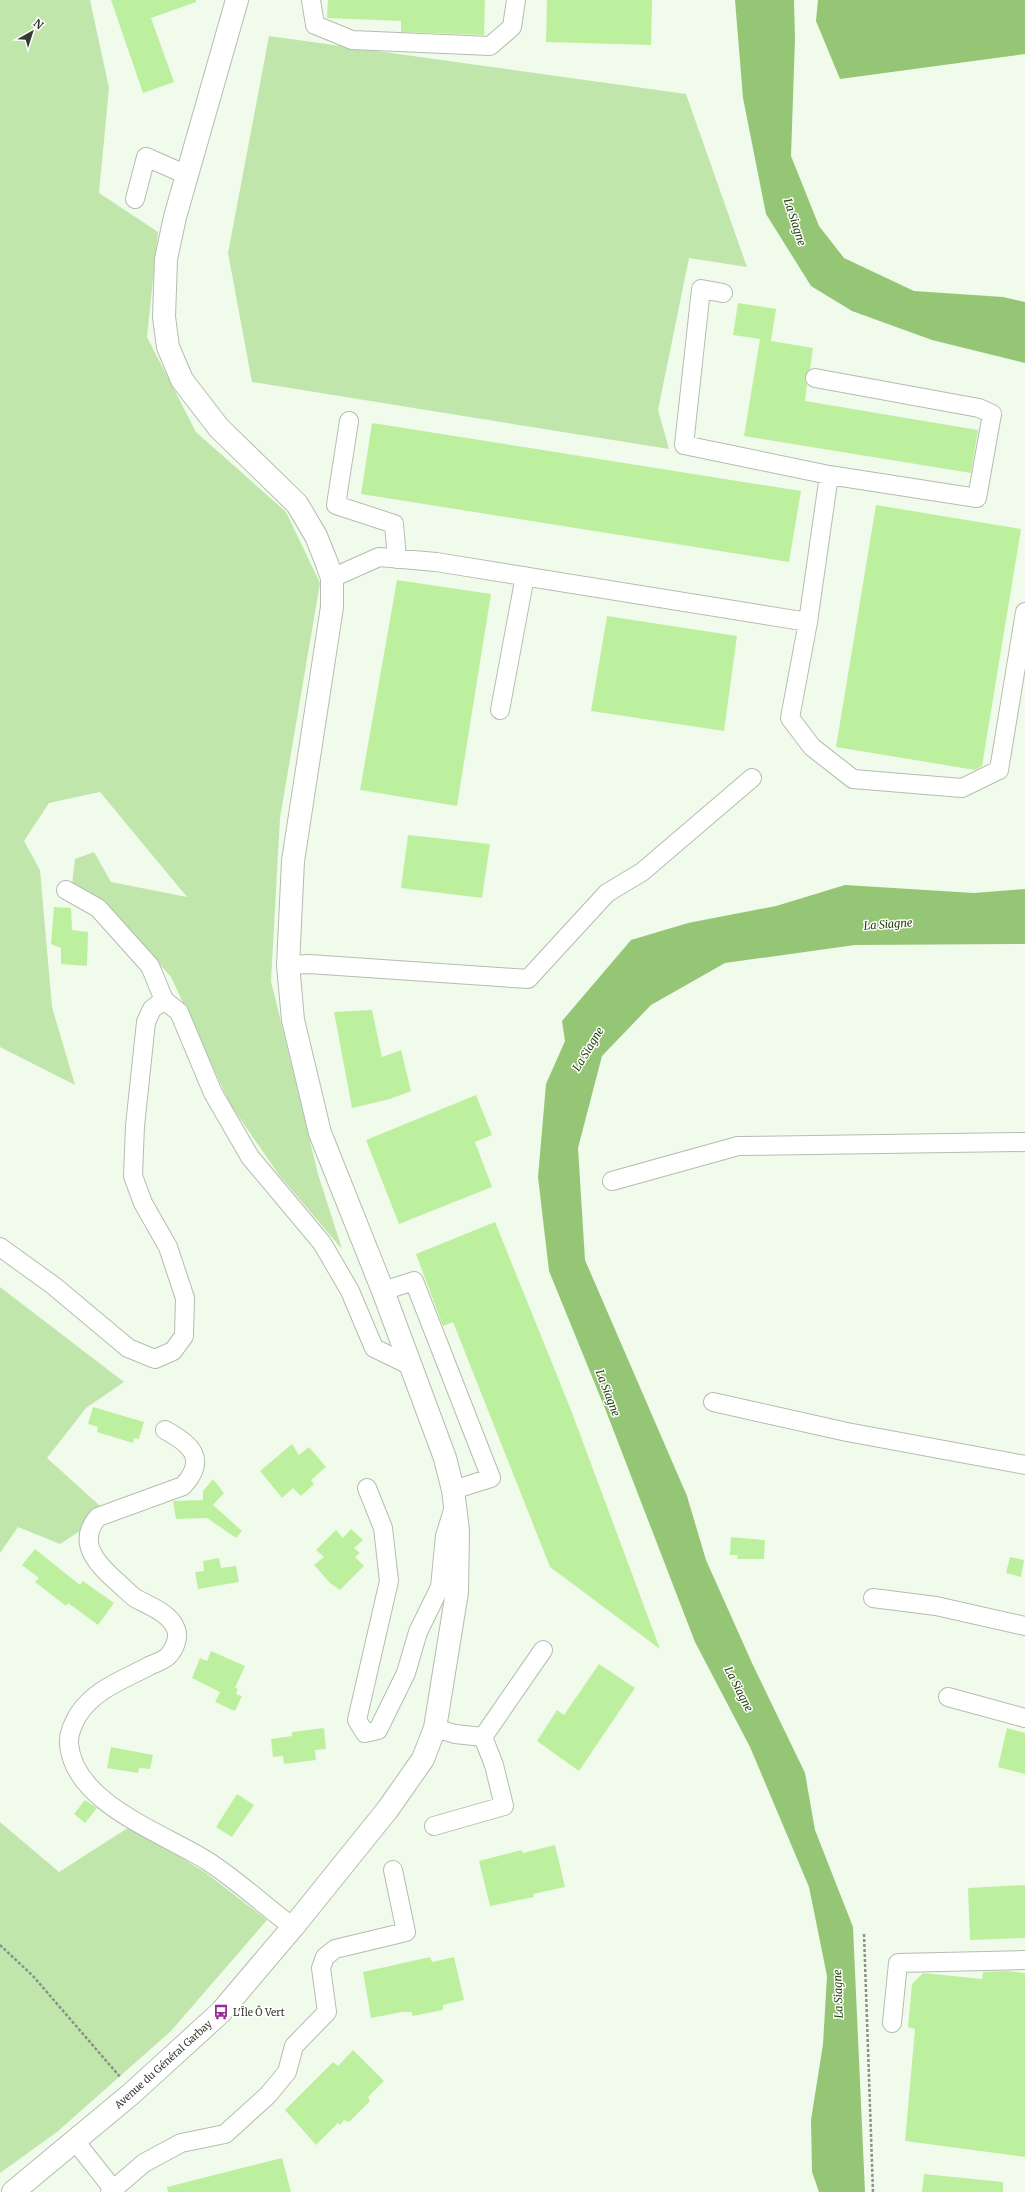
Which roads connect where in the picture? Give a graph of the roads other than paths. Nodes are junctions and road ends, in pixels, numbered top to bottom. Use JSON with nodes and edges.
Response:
{"nodes":[{"id":1,"x":237,"y":0,"type":"edge"},
{"id":2,"x":311,"y":0,"type":"edge"},
{"id":3,"x":516,"y":0,"type":"edge"},
{"id":4,"x":187,"y":175,"type":"junction"},
{"id":5,"x":135,"y":199,"type":"dead end"},
{"id":6,"x":723,"y":293,"type":"dead end"},
{"id":7,"x":815,"y":378,"type":"dead end"},
{"id":8,"x":349,"y":421,"type":"dead end"},
{"id":9,"x":829,"y":475,"type":"junction"},
{"id":10,"x":397,"y":559,"type":"junction"},
{"id":11,"x":525,"y":576,"type":"junction"},
{"id":12,"x":332,"y":578,"type":"junction"},
{"id":13,"x":1025,"y":612,"type":"edge"},
{"id":14,"x":808,"y":622,"type":"junction"},
{"id":15,"x":500,"y":710,"type":"dead end"},
{"id":16,"x":752,"y":778,"type":"dead end"},
{"id":17,"x":66,"y":890,"type":"dead end"},
{"id":18,"x":288,"y":965,"type":"junction"},
{"id":19,"x":164,"y":1000,"type":"junction"},
{"id":20,"x":1025,"y":1142,"type":"edge"},
{"id":21,"x":612,"y":1180,"type":"dead end"},
{"id":22,"x":0,"y":1248,"type":"edge"},
{"id":23,"x":383,"y":1292,"type":"junction"},
{"id":24,"x":409,"y":1365,"type":"junction"},
{"id":25,"x":713,"y":1402,"type":"dead end"},
{"id":26,"x":165,"y":1430,"type":"dead end"},
{"id":27,"x":1025,"y":1465,"type":"edge"},
{"id":28,"x":366,"y":1488,"type":"dead end"},
{"id":29,"x":454,"y":1498,"type":"junction"},
{"id":30,"x":873,"y":1598,"type":"dead end"},
{"id":31,"x":1025,"y":1626,"type":"edge"},
{"id":32,"x":543,"y":1650,"type":"dead end"},
{"id":33,"x":948,"y":1697,"type":"dead end"},
{"id":34,"x":1025,"y":1718,"type":"edge"},
{"id":35,"x":435,"y":1728,"type":"junction"},
{"id":36,"x":483,"y":1738,"type":"junction"},
{"id":37,"x":434,"y":1826,"type":"dead end"},
{"id":38,"x":393,"y":1870,"type":"dead end"},
{"id":39,"x":293,"y":1927,"type":"junction"},
{"id":40,"x":1025,"y":1960,"type":"edge"},
{"id":41,"x":892,"y":2023,"type":"dead end"},
{"id":42,"x":75,"y":2142,"type":"junction"},
{"id":43,"x":112,"y":2191,"type":"edge"},
{"id":44,"x":13,"y":2192,"type":"edge"}],
"edges":[{"from":1,"to":4,"type":"main road"},
{"from":2,"to":3,"type":"street"},
{"from":4,"to":5,"type":"street"},
{"from":4,"to":12,"type":"main road"},
{"from":6,"to":9,"type":"street"},
{"from":7,"to":9,"type":"street"},
{"from":8,"to":10,"type":"street"},
{"from":9,"to":14,"type":"street"},
{"from":10,"to":11,"type":"street"},
{"from":10,"to":12,"type":"street"},
{"from":11,"to":14,"type":"street"},
{"from":11,"to":15,"type":"street"},
{"from":12,"to":18,"type":"main road","name":"Avenue du Général Garbay"},
{"from":13,"to":14,"type":"street"},
{"from":16,"to":18,"type":"street"},
{"from":17,"to":19,"type":"street"},
{"from":18,"to":23,"type":"main road","name":"Avenue du Général Garbay"},
{"from":19,"to":22,"type":"street"},
{"from":19,"to":24,"type":"street"},
{"from":20,"to":21,"type":"street"},
{"from":23,"to":24,"type":"main road","name":"Avenue du Général Garbay"},
{"from":23,"to":29,"type":"street"},
{"from":24,"to":29,"type":"main road","name":"Avenue du Général Garbay"},
{"from":25,"to":27,"type":"street"},
{"from":26,"to":39,"type":"street"},
{"from":28,"to":29,"type":"street"},
{"from":29,"to":35,"type":"main road","name":"Avenue du Général Garbay"},
{"from":30,"to":31,"type":"street"},
{"from":32,"to":36,"type":"street"},
{"from":33,"to":34,"type":"street"},
{"from":35,"to":36,"type":"street"},
{"from":35,"to":39,"type":"main road","name":"Avenue du Général Garbay"},
{"from":36,"to":37,"type":"street"},
{"from":38,"to":43,"type":"street"},
{"from":39,"to":42,"type":"main road","name":"Avenue du Général Garbay"},
{"from":40,"to":41,"type":"street"},
{"from":42,"to":43,"type":"street"},
{"from":42,"to":44,"type":"main road","name":"Avenue du Général Garbay"}]}
